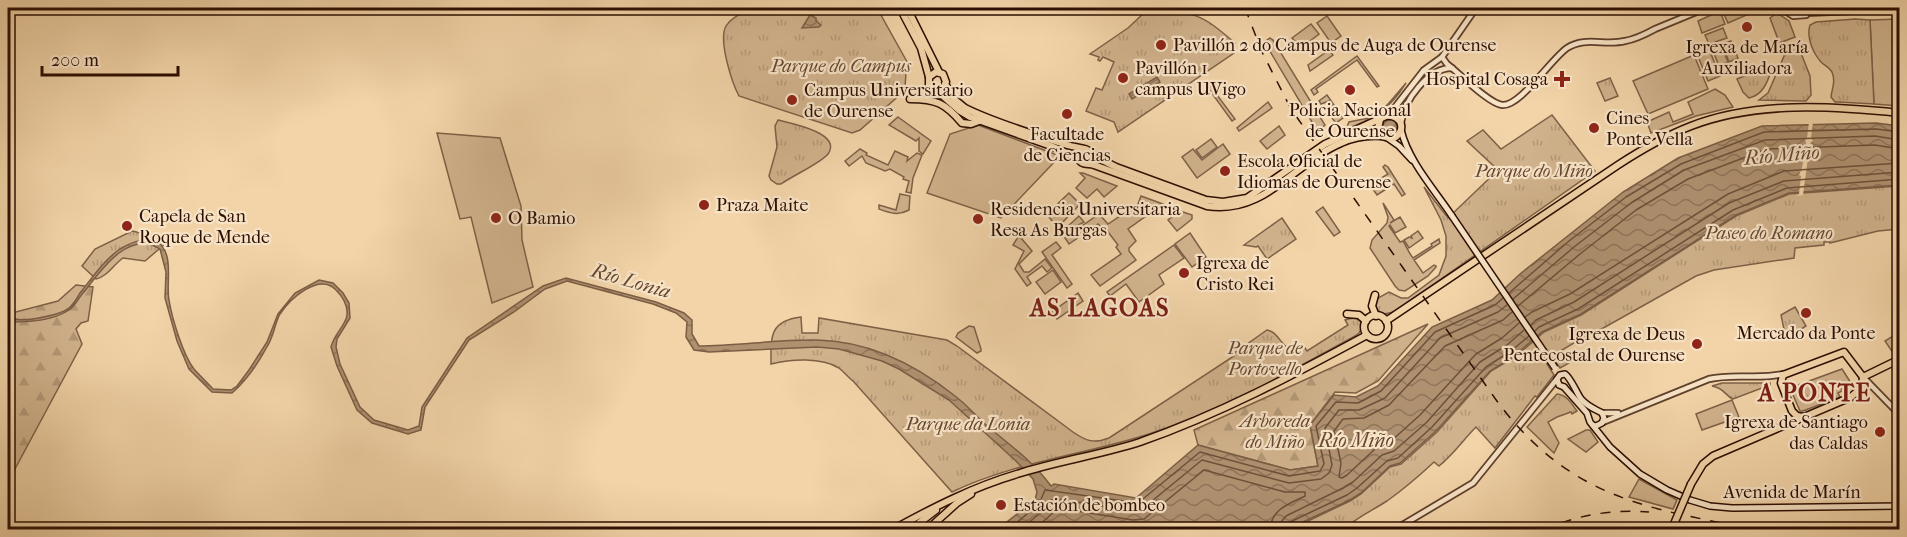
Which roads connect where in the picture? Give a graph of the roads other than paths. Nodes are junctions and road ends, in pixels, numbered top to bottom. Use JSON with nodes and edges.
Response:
{"nodes":[{"id":1,"x":900,"y":8,"type":"edge"},
{"id":2,"x":907,"y":8,"type":"edge"},
{"id":3,"x":1476,"y":8,"type":"edge"},
{"id":4,"x":1706,"y":8,"type":"edge"},
{"id":5,"x":1781,"y":8,"type":"edge"},
{"id":6,"x":1791,"y":8,"type":"edge"},
{"id":7,"x":1899,"y":8,"type":"edge"},
{"id":8,"x":1818,"y":14,"type":"junction"},
{"id":9,"x":1442,"y":57,"type":"junction"},
{"id":10,"x":1452,"y":68,"type":"junction"},
{"id":11,"x":939,"y":72,"type":"junction"},
{"id":12,"x":929,"y":77,"type":"junction"},
{"id":13,"x":945,"y":84,"type":"junction"},
{"id":14,"x":936,"y":90,"type":"junction"},
{"id":15,"x":910,"y":99,"type":"dead end"},
{"id":16,"x":950,"y":102,"type":"junction"},
{"id":17,"x":1899,"y":113,"type":"edge"},
{"id":18,"x":954,"y":114,"type":"junction"},
{"id":19,"x":1389,"y":116,"type":"junction"},
{"id":20,"x":1380,"y":120,"type":"junction"},
{"id":21,"x":979,"y":121,"type":"junction"},
{"id":22,"x":1401,"y":127,"type":"junction"},
{"id":23,"x":1382,"y":136,"type":"junction"},
{"id":24,"x":1389,"y":139,"type":"junction"},
{"id":25,"x":1083,"y":149,"type":"junction"},
{"id":26,"x":1094,"y":156,"type":"junction"},
{"id":27,"x":1078,"y":158,"type":"junction"},
{"id":28,"x":1090,"y":164,"type":"junction"},
{"id":29,"x":1417,"y":165,"type":"junction"},
{"id":30,"x":1375,"y":295,"type":"dead end"},
{"id":31,"x":1347,"y":314,"type":"dead end"},
{"id":32,"x":1376,"y":316,"type":"junction"},
{"id":33,"x":1366,"y":321,"type":"junction"},
{"id":34,"x":1386,"y":321,"type":"junction"},
{"id":35,"x":1367,"y":335,"type":"junction"},
{"id":36,"x":1899,"y":359,"type":"edge"},
{"id":37,"x":1786,"y":373,"type":"junction"},
{"id":38,"x":1559,"y":376,"type":"junction"},
{"id":39,"x":1767,"y":376,"type":"junction"},
{"id":40,"x":1863,"y":377,"type":"junction"},
{"id":41,"x":1570,"y":381,"type":"junction"},
{"id":42,"x":1781,"y":383,"type":"junction"},
{"id":43,"x":1562,"y":386,"type":"junction"},
{"id":44,"x":1548,"y":392,"type":"junction"},
{"id":45,"x":1627,"y":411,"type":"junction"},
{"id":46,"x":1792,"y":411,"type":"junction"},
{"id":47,"x":1599,"y":412,"type":"junction"},
{"id":48,"x":1899,"y":415,"type":"edge"},
{"id":49,"x":1589,"y":417,"type":"junction"},
{"id":50,"x":1803,"y":417,"type":"junction"},
{"id":51,"x":1601,"y":423,"type":"junction"},
{"id":52,"x":1593,"y":425,"type":"junction"},
{"id":53,"x":1782,"y":427,"type":"junction"},
{"id":54,"x":1601,"y":435,"type":"junction"},
{"id":55,"x":986,"y":484,"type":"junction"},
{"id":56,"x":964,"y":494,"type":"junction"},
{"id":57,"x":1899,"y":506,"type":"edge"},
{"id":58,"x":1673,"y":527,"type":"edge"},
{"id":59,"x":892,"y":530,"type":"edge"},
{"id":60,"x":910,"y":530,"type":"edge"},
{"id":61,"x":927,"y":530,"type":"edge"},
{"id":62,"x":1395,"y":530,"type":"edge"}],
"edges":[{"from":1,"to":12,"type":"main road"},
{"from":2,"to":11,"type":"main road"},
{"from":3,"to":9,"type":"street"},
{"from":4,"to":10,"type":"street"},
{"from":5,"to":8,"type":"street"},
{"from":6,"to":8,"type":"street"},
{"from":7,"to":8,"type":"street"},
{"from":9,"to":10,"type":"street"},
{"from":9,"to":19,"type":"street"},
{"from":10,"to":22,"type":"street"},
{"from":11,"to":12,"type":"main road"},
{"from":11,"to":13,"type":"main road"},
{"from":12,"to":14,"type":"main road"},
{"from":13,"to":14,"type":"main road"},
{"from":13,"to":25,"type":"main road"},
{"from":14,"to":16,"type":"main road"},
{"from":15,"to":18,"type":"main road"},
{"from":16,"to":18,"type":"main road"},
{"from":16,"to":21,"type":"main road"},
{"from":17,"to":34,"type":"main road"},
{"from":18,"to":21,"type":"main road"},
{"from":19,"to":20,"type":"main road"},
{"from":19,"to":22,"type":"main road"},
{"from":20,"to":23,"type":"main road"},
{"from":20,"to":26,"type":"main road"},
{"from":21,"to":27,"type":"main road"},
{"from":22,"to":24,"type":"main road"},
{"from":22,"to":29,"type":"main road"},
{"from":23,"to":24,"type":"main road"},
{"from":23,"to":28,"type":"main road"},
{"from":24,"to":29,"type":"main road"},
{"from":25,"to":26,"type":"main road"},
{"from":25,"to":27,"type":"main road"},
{"from":26,"to":28,"type":"main road"},
{"from":27,"to":28,"type":"main road"},
{"from":29,"to":38,"type":"main road","bridge":true},
{"from":30,"to":32,"type":"main road"},
{"from":31,"to":33,"type":"main road"},
{"from":32,"to":33,"type":"main road"},
{"from":32,"to":34,"type":"main road"},
{"from":33,"to":35,"type":"main road"},
{"from":34,"to":35,"type":"main road"},
{"from":35,"to":55,"type":"main road"},
{"from":36,"to":40,"type":"main road"},
{"from":37,"to":39,"type":"street"},
{"from":37,"to":40,"type":"main road"},
{"from":37,"to":42,"type":"main road"},
{"from":38,"to":41,"type":"main road"},
{"from":38,"to":43,"type":"main road"},
{"from":38,"to":44,"type":"street"},
{"from":39,"to":42,"type":"street"},
{"from":39,"to":45,"type":"street"},
{"from":40,"to":48,"type":"street"},
{"from":40,"to":50,"type":"main road"},
{"from":41,"to":43,"type":"main road"},
{"from":41,"to":47,"type":"main road"},
{"from":42,"to":46,"type":"main road"},
{"from":43,"to":44,"type":"street"},
{"from":43,"to":49,"type":"main road"},
{"from":44,"to":62,"type":"street"},
{"from":45,"to":47,"type":"street"},
{"from":45,"to":51,"type":"street"},
{"from":46,"to":50,"type":"main road"},
{"from":46,"to":53,"type":"main road"},
{"from":47,"to":49,"type":"main road"},
{"from":47,"to":51,"type":"main road"},
{"from":49,"to":52,"type":"main road"},
{"from":50,"to":53,"type":"main road"},
{"from":51,"to":52,"type":"main road"},
{"from":51,"to":54,"type":"main road"},
{"from":52,"to":54,"type":"main road","name":"Avenida de Marín"},
{"from":53,"to":58,"type":"main road","bridge":true},
{"from":54,"to":57,"type":"main road","name":"Avenida de Marín"},
{"from":55,"to":56,"type":"main road"},
{"from":55,"to":61,"type":"main road"},
{"from":56,"to":59,"type":"main road"},
{"from":56,"to":60,"type":"main road"}]}
